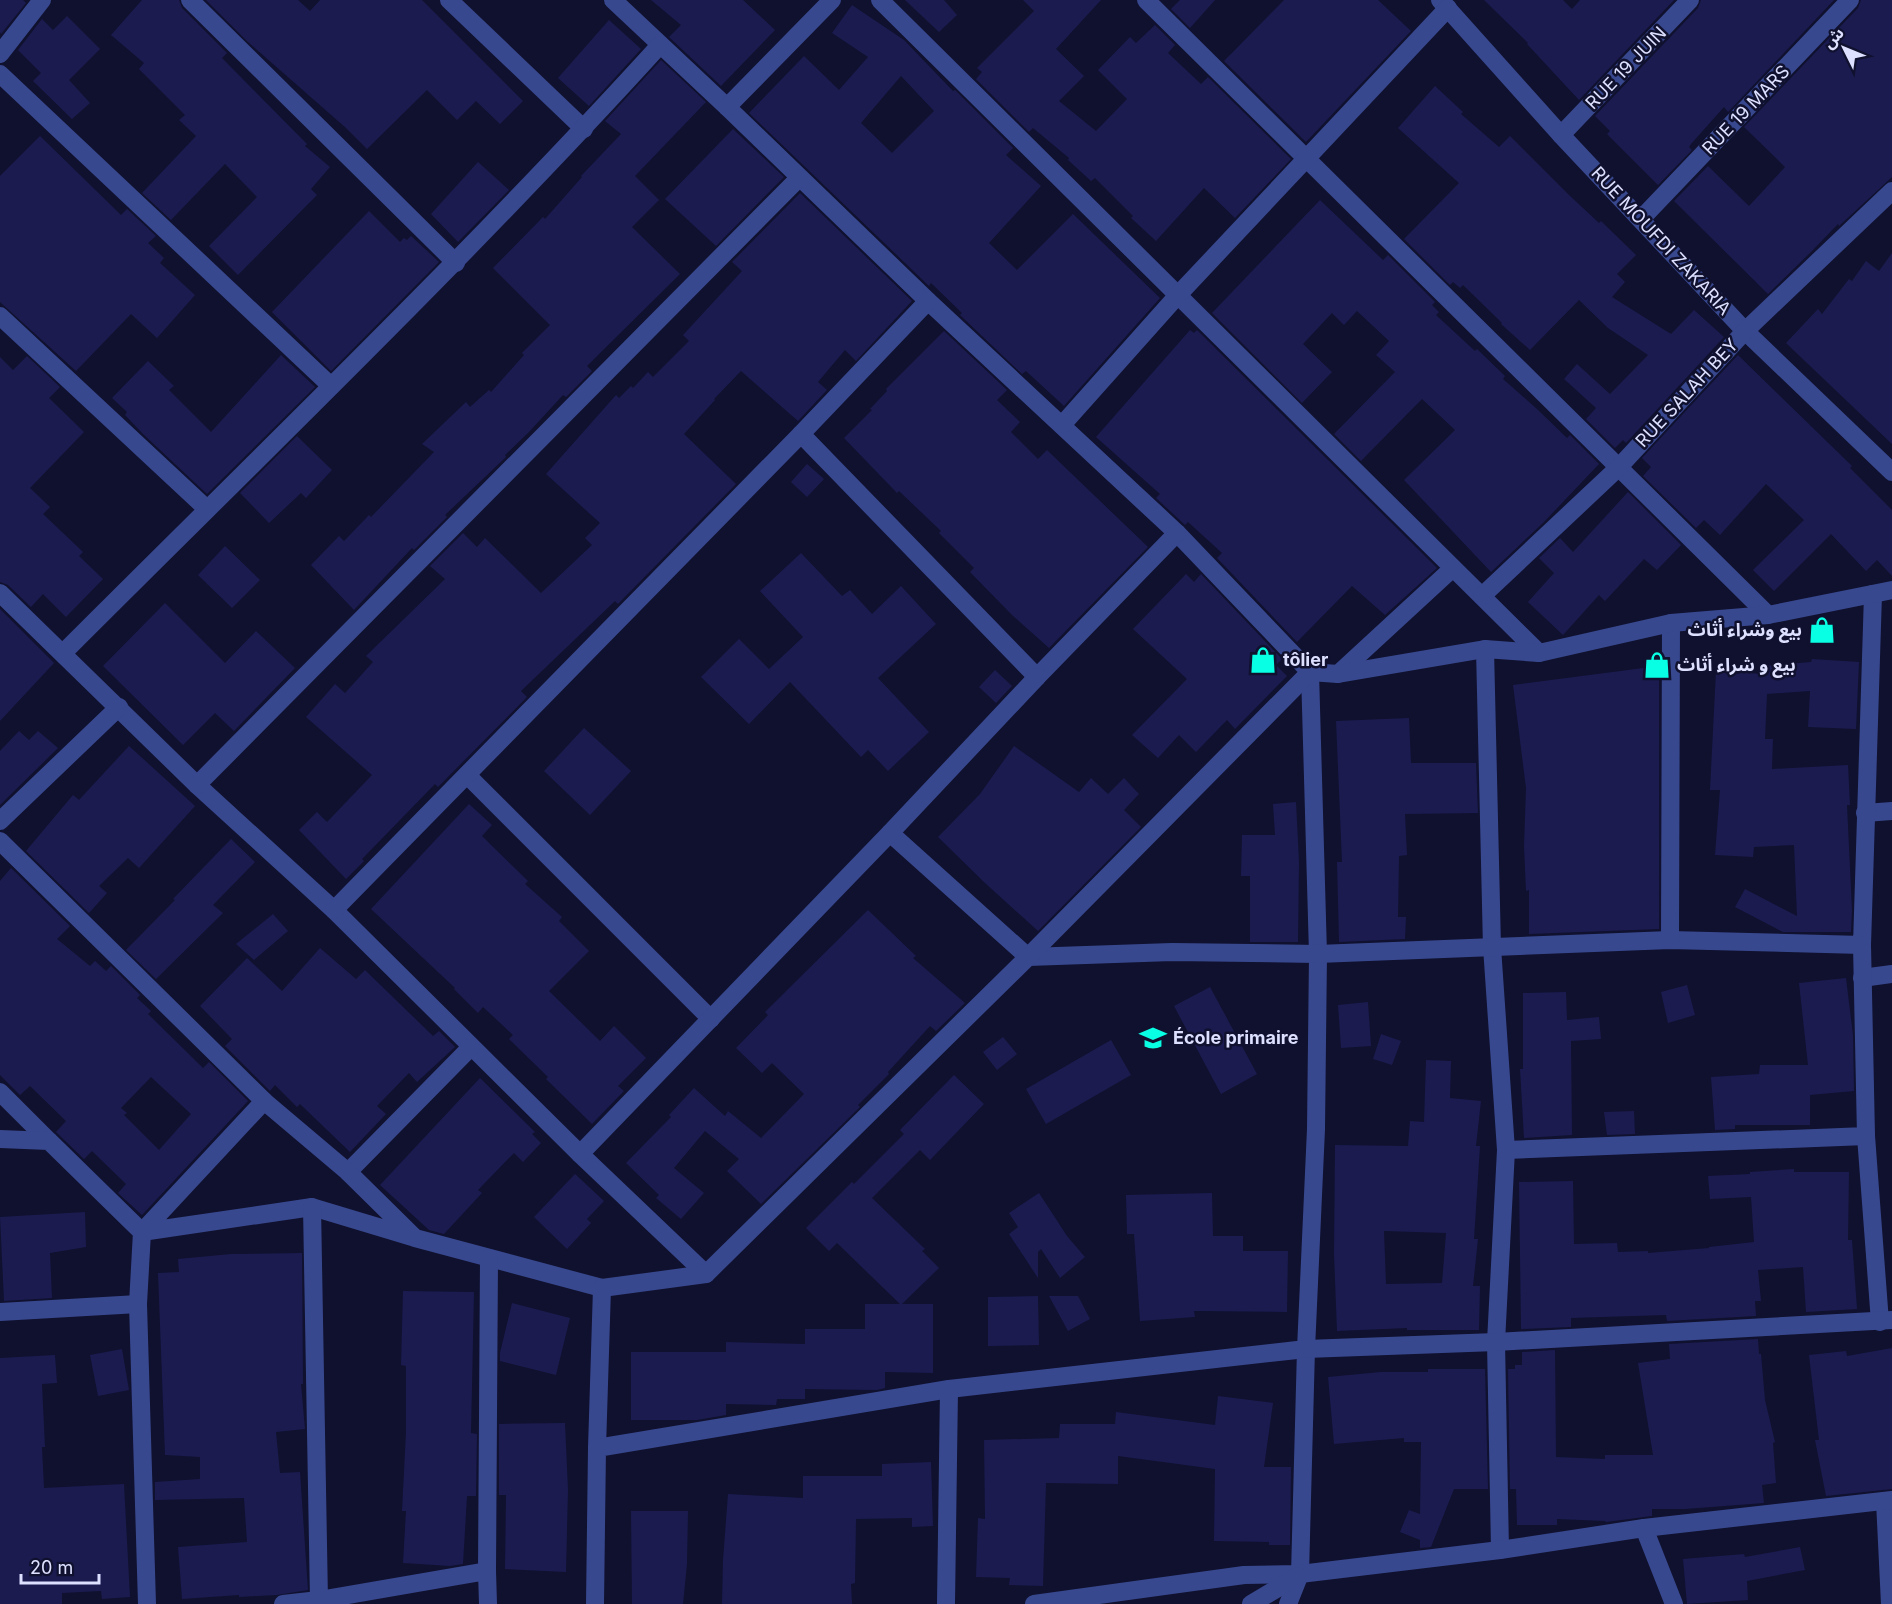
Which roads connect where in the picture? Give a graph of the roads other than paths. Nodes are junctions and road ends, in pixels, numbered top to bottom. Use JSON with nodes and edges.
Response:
{"nodes":[{"id":1,"x":42,"y":0,"type":"edge"},
{"id":2,"x":190,"y":0,"type":"edge"},
{"id":3,"x":449,"y":0,"type":"edge"},
{"id":4,"x":613,"y":0,"type":"edge"},
{"id":5,"x":832,"y":0,"type":"edge"},
{"id":6,"x":880,"y":0,"type":"edge"},
{"id":7,"x":1146,"y":0,"type":"edge"},
{"id":8,"x":1690,"y":0,"type":"edge"},
{"id":9,"x":1850,"y":0,"type":"edge"},
{"id":10,"x":1444,"y":4,"type":"edge"},
{"id":11,"x":660,"y":45,"type":"junction"},
{"id":12,"x":0,"y":54,"type":"edge"},
{"id":13,"x":0,"y":74,"type":"edge"},
{"id":14,"x":727,"y":107,"type":"junction"},
{"id":15,"x":584,"y":129,"type":"junction"},
{"id":16,"x":1561,"y":135,"type":"junction"},
{"id":17,"x":1306,"y":158,"type":"junction"},
{"id":18,"x":799,"y":178,"type":"junction"},
{"id":19,"x":1892,"y":191,"type":"edge"},
{"id":20,"x":1641,"y":219,"type":"junction"},
{"id":21,"x":456,"y":263,"type":"junction"},
{"id":22,"x":1178,"y":295,"type":"junction"},
{"id":23,"x":928,"y":301,"type":"junction"},
{"id":24,"x":0,"y":316,"type":"edge"},
{"id":25,"x":1745,"y":331,"type":"junction"},
{"id":26,"x":331,"y":386,"type":"junction"},
{"id":27,"x":1062,"y":425,"type":"junction"},
{"id":28,"x":801,"y":434,"type":"junction"},
{"id":29,"x":1619,"y":467,"type":"junction"},
{"id":30,"x":1892,"y":472,"type":"edge"},
{"id":31,"x":207,"y":509,"type":"junction"},
{"id":32,"x":1177,"y":533,"type":"junction"},
{"id":33,"x":1453,"y":568,"type":"junction"},
{"id":34,"x":1892,"y":591,"type":"edge"},
{"id":35,"x":0,"y":592,"type":"edge"},
{"id":36,"x":1873,"y":594,"type":"junction"},
{"id":37,"x":1482,"y":596,"type":"junction"},
{"id":38,"x":1768,"y":615,"type":"junction"},
{"id":39,"x":1671,"y":622,"type":"junction"},
{"id":40,"x":1485,"y":649,"type":"junction"},
{"id":41,"x":63,"y":653,"type":"junction"},
{"id":42,"x":1539,"y":653,"type":"junction"},
{"id":43,"x":1310,"y":672,"type":"junction"},
{"id":44,"x":1338,"y":674,"type":"junction"},
{"id":45,"x":1037,"y":677,"type":"junction"},
{"id":46,"x":119,"y":707,"type":"junction"},
{"id":47,"x":467,"y":775,"type":"junction"},
{"id":48,"x":197,"y":785,"type":"junction"},
{"id":49,"x":1892,"y":811,"type":"edge"},
{"id":50,"x":1865,"y":813,"type":"junction"},
{"id":51,"x":0,"y":821,"type":"edge"},
{"id":52,"x":890,"y":833,"type":"junction"},
{"id":53,"x":0,"y":841,"type":"edge"},
{"id":54,"x":334,"y":910,"type":"junction"},
{"id":55,"x":1670,"y":940,"type":"junction"},
{"id":56,"x":1862,"y":945,"type":"junction"},
{"id":57,"x":1492,"y":947,"type":"junction"},
{"id":58,"x":1318,"y":954,"type":"junction"},
{"id":59,"x":1028,"y":957,"type":"junction"},
{"id":60,"x":1892,"y":974,"type":"edge"},
{"id":61,"x":1862,"y":978,"type":"junction"},
{"id":62,"x":711,"y":1019,"type":"junction"},
{"id":63,"x":471,"y":1047,"type":"junction"},
{"id":64,"x":0,"y":1092,"type":"edge"},
{"id":65,"x":264,"y":1101,"type":"junction"},
{"id":66,"x":1866,"y":1136,"type":"junction"},
{"id":67,"x":0,"y":1139,"type":"edge"},
{"id":68,"x":49,"y":1141,"type":"junction"},
{"id":69,"x":1506,"y":1150,"type":"junction"},
{"id":70,"x":580,"y":1154,"type":"junction"},
{"id":71,"x":348,"y":1172,"type":"junction"},
{"id":72,"x":312,"y":1207,"type":"junction"},
{"id":73,"x":142,"y":1232,"type":"junction"},
{"id":74,"x":415,"y":1238,"type":"junction"},
{"id":75,"x":489,"y":1258,"type":"junction"},
{"id":76,"x":706,"y":1274,"type":"junction"},
{"id":77,"x":602,"y":1288,"type":"junction"},
{"id":78,"x":138,"y":1304,"type":"junction"},
{"id":79,"x":0,"y":1312,"type":"edge"},
{"id":80,"x":1886,"y":1321,"type":"edge"},
{"id":81,"x":1496,"y":1342,"type":"junction"},
{"id":82,"x":1306,"y":1348,"type":"junction"},
{"id":83,"x":949,"y":1389,"type":"junction"},
{"id":84,"x":597,"y":1448,"type":"junction"},
{"id":85,"x":1888,"y":1501,"type":"edge"},
{"id":86,"x":1644,"y":1528,"type":"junction"},
{"id":87,"x":1500,"y":1550,"type":"junction"},
{"id":88,"x":487,"y":1570,"type":"junction"},
{"id":89,"x":1300,"y":1574,"type":"junction"},
{"id":90,"x":319,"y":1600,"type":"junction"},
{"id":91,"x":147,"y":1604,"type":"edge"},
{"id":92,"x":283,"y":1604,"type":"edge"},
{"id":93,"x":488,"y":1604,"type":"edge"},
{"id":94,"x":595,"y":1604,"type":"edge"},
{"id":95,"x":946,"y":1604,"type":"edge"},
{"id":96,"x":1034,"y":1604,"type":"edge"},
{"id":97,"x":1251,"y":1604,"type":"edge"},
{"id":98,"x":1288,"y":1604,"type":"edge"},
{"id":99,"x":1674,"y":1604,"type":"edge"},
{"id":100,"x":1890,"y":1604,"type":"edge"}],
"edges":[{"from":1,"to":12,"type":"street"},
{"from":2,"to":21,"type":"street"},
{"from":3,"to":15,"type":"street"},
{"from":4,"to":11,"type":"street"},
{"from":5,"to":14,"type":"street"},
{"from":6,"to":22,"type":"street"},
{"from":7,"to":17,"type":"street"},
{"from":8,"to":16,"type":"street","name":"RUE 19 JUIN"},
{"from":9,"to":20,"type":"street","name":"RUE 19 MARS"},
{"from":10,"to":16,"type":"street","name":"RUE MOUFDI ZAKARIA"},
{"from":10,"to":17,"type":"street"},
{"from":11,"to":14,"type":"street"},
{"from":11,"to":15,"type":"street"},
{"from":13,"to":26,"type":"street"},
{"from":14,"to":18,"type":"street"},
{"from":15,"to":21,"type":"street"},
{"from":16,"to":20,"type":"street","name":"RUE MOUFDI ZAKARIA"},
{"from":17,"to":22,"type":"street"},
{"from":17,"to":29,"type":"street"},
{"from":18,"to":23,"type":"street"},
{"from":18,"to":48,"type":"street"},
{"from":19,"to":25,"type":"street","name":"RUE SALAH BEY"},
{"from":20,"to":25,"type":"street","name":"RUE MOUFDI ZAKARIA"},
{"from":21,"to":26,"type":"street"},
{"from":22,"to":27,"type":"street"},
{"from":22,"to":33,"type":"street"},
{"from":23,"to":27,"type":"street"},
{"from":23,"to":28,"type":"street"},
{"from":24,"to":31,"type":"street"},
{"from":25,"to":29,"type":"street","name":"RUE SALAH BEY"},
{"from":25,"to":30,"type":"street","name":"RUE MOUFDI ZAKARIA"},
{"from":26,"to":31,"type":"street"},
{"from":27,"to":32,"type":"street"},
{"from":28,"to":45,"type":"street"},
{"from":28,"to":47,"type":"street"},
{"from":29,"to":37,"type":"street","name":"RUE SALAH BEY"},
{"from":29,"to":38,"type":"street"},
{"from":31,"to":41,"type":"street"},
{"from":32,"to":43,"type":"street"},
{"from":32,"to":45,"type":"street"},
{"from":33,"to":37,"type":"street"},
{"from":33,"to":44,"type":"street"},
{"from":34,"to":36,"type":"street"},
{"from":35,"to":41,"type":"street"},
{"from":36,"to":38,"type":"street"},
{"from":36,"to":50,"type":"street"},
{"from":37,"to":42,"type":"street"},
{"from":38,"to":39,"type":"street"},
{"from":39,"to":42,"type":"street"},
{"from":39,"to":55,"type":"street"},
{"from":40,"to":42,"type":"street"},
{"from":40,"to":44,"type":"street"},
{"from":40,"to":57,"type":"street"},
{"from":41,"to":46,"type":"street"},
{"from":43,"to":44,"type":"street"},
{"from":43,"to":58,"type":"street"},
{"from":43,"to":59,"type":"street"},
{"from":45,"to":52,"type":"street"},
{"from":46,"to":48,"type":"street"},
{"from":46,"to":51,"type":"street"},
{"from":47,"to":54,"type":"street"},
{"from":47,"to":62,"type":"street"},
{"from":48,"to":54,"type":"street"},
{"from":49,"to":50,"type":"street"},
{"from":50,"to":56,"type":"street"},
{"from":52,"to":59,"type":"street"},
{"from":52,"to":62,"type":"street"},
{"from":53,"to":65,"type":"street"},
{"from":54,"to":63,"type":"street"},
{"from":55,"to":56,"type":"street"},
{"from":55,"to":57,"type":"street"},
{"from":56,"to":61,"type":"street"},
{"from":57,"to":58,"type":"street"},
{"from":57,"to":69,"type":"street"},
{"from":58,"to":59,"type":"street"},
{"from":58,"to":82,"type":"street"},
{"from":59,"to":76,"type":"street"},
{"from":60,"to":61,"type":"street"},
{"from":61,"to":66,"type":"street"},
{"from":62,"to":70,"type":"street"},
{"from":63,"to":70,"type":"street"},
{"from":63,"to":71,"type":"street"},
{"from":64,"to":68,"type":"street"},
{"from":65,"to":71,"type":"street"},
{"from":65,"to":73,"type":"street"},
{"from":66,"to":69,"type":"street"},
{"from":66,"to":80,"type":"street"},
{"from":67,"to":68,"type":"street"},
{"from":68,"to":73,"type":"street"},
{"from":69,"to":81,"type":"street"},
{"from":70,"to":76,"type":"street"},
{"from":71,"to":74,"type":"street"},
{"from":72,"to":73,"type":"street"},
{"from":72,"to":74,"type":"street"},
{"from":72,"to":90,"type":"street"},
{"from":73,"to":78,"type":"street"},
{"from":74,"to":75,"type":"street"},
{"from":75,"to":77,"type":"street"},
{"from":75,"to":88,"type":"street"},
{"from":76,"to":77,"type":"street"},
{"from":77,"to":84,"type":"street"},
{"from":78,"to":79,"type":"street"},
{"from":78,"to":91,"type":"street"},
{"from":80,"to":81,"type":"street"},
{"from":81,"to":82,"type":"street"},
{"from":81,"to":87,"type":"street"},
{"from":82,"to":83,"type":"street"},
{"from":82,"to":89,"type":"street"},
{"from":83,"to":84,"type":"street"},
{"from":83,"to":95,"type":"street"},
{"from":84,"to":94,"type":"street"},
{"from":85,"to":86,"type":"street"},
{"from":85,"to":100,"type":"street"},
{"from":86,"to":87,"type":"street"},
{"from":86,"to":99,"type":"street"},
{"from":87,"to":89,"type":"street"},
{"from":88,"to":90,"type":"street"},
{"from":88,"to":93,"type":"street"},
{"from":89,"to":96,"type":"street"},
{"from":89,"to":97,"type":"street"},
{"from":89,"to":98,"type":"street"},
{"from":90,"to":92,"type":"street"}]}
